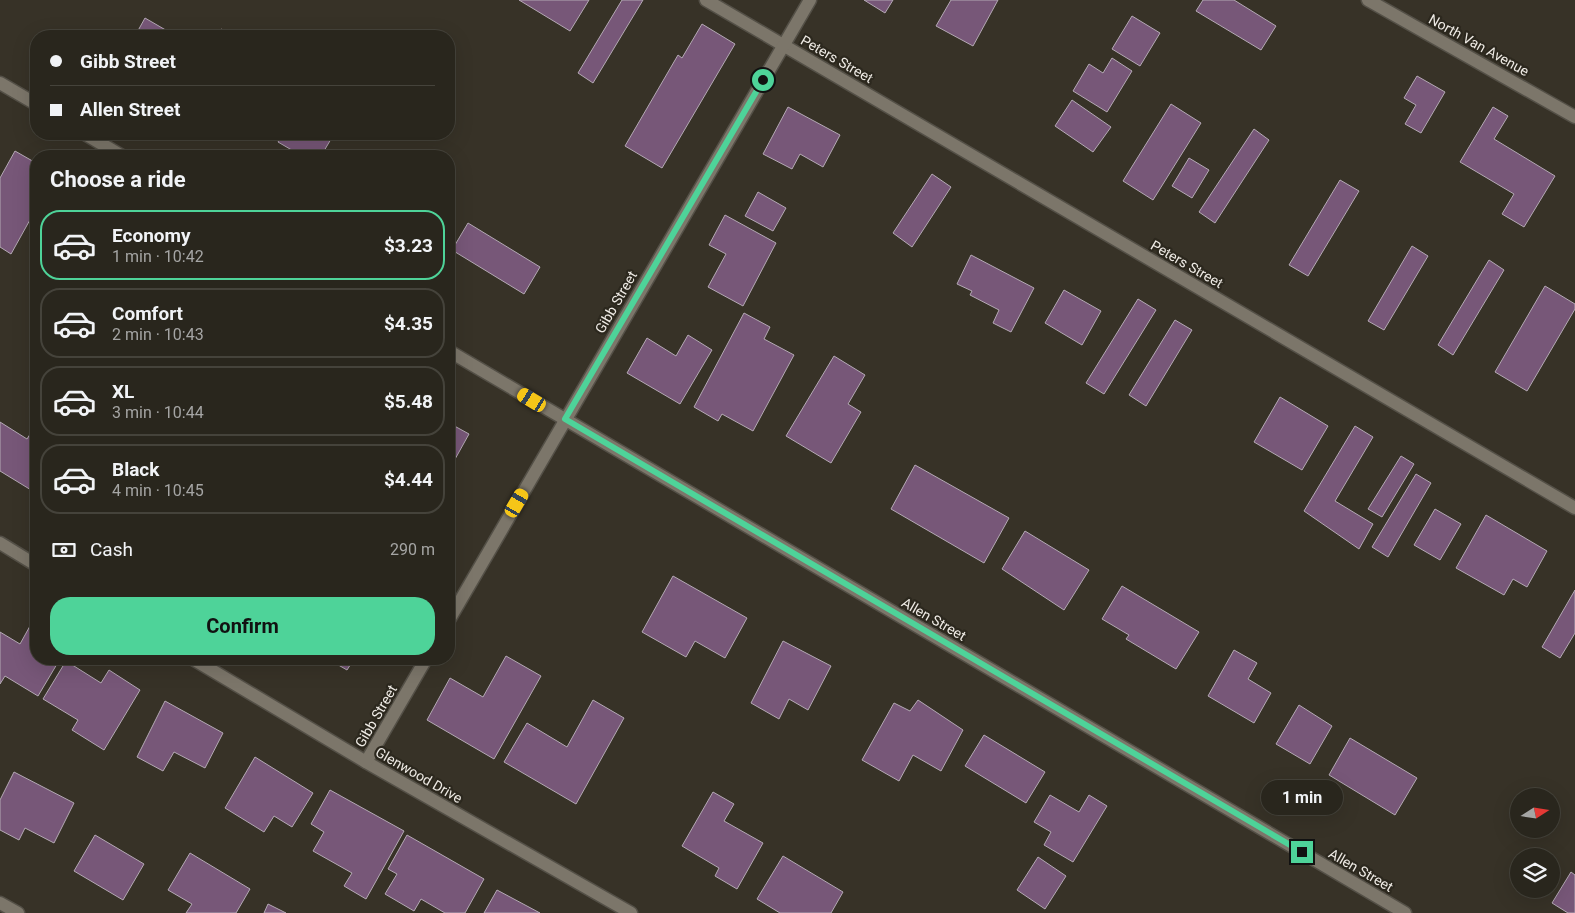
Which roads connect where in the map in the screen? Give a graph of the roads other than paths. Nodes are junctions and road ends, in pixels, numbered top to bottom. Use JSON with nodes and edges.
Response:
{"nodes":[{"id":1,"x":706,"y":0,"type":"edge"},
{"id":2,"x":810,"y":0,"type":"edge"},
{"id":3,"x":1368,"y":0,"type":"edge"},
{"id":4,"x":783,"y":46,"type":"junction"},
{"id":5,"x":0,"y":82,"type":"edge"},
{"id":6,"x":30,"y":100,"type":"edge"},
{"id":7,"x":1575,"y":117,"type":"edge"},
{"id":8,"x":95,"y":140,"type":"edge"},
{"id":9,"x":112,"y":150,"type":"edge"},
{"id":10,"x":455,"y":355,"type":"edge"},
{"id":11,"x":565,"y":419,"type":"junction"},
{"id":12,"x":1575,"y":508,"type":"edge"},
{"id":13,"x":0,"y":543,"type":"edge"},
{"id":14,"x":30,"y":561,"type":"edge"},
{"id":15,"x":455,"y":610,"type":"edge"},
{"id":16,"x":203,"y":665,"type":"edge"},
{"id":17,"x":423,"y":665,"type":"edge"},
{"id":18,"x":366,"y":762,"type":"junction"},
{"id":19,"x":0,"y":902,"type":"edge"},
{"id":20,"x":18,"y":913,"type":"edge"},
{"id":21,"x":631,"y":913,"type":"edge"},
{"id":22,"x":1405,"y":913,"type":"edge"}],
"edges":[{"from":1,"to":4,"type":"street","name":"Peters Street"},
{"from":2,"to":4,"type":"street","name":"Gibb Street"},
{"from":3,"to":7,"type":"street","name":"North Van Avenue"},
{"from":4,"to":11,"type":"street","name":"Gibb Street"},
{"from":4,"to":12,"type":"street","name":"Peters Street"},
{"from":5,"to":6,"type":"street"},
{"from":8,"to":9,"type":"street"},
{"from":10,"to":11,"type":"street","name":"Allen Street"},
{"from":11,"to":15,"type":"street","name":"Gibb Street"},
{"from":11,"to":22,"type":"street","name":"Allen Street"},
{"from":13,"to":14,"type":"street"},
{"from":16,"to":18,"type":"street","name":"Glenwood Drive"},
{"from":17,"to":18,"type":"street","name":"Gibb Street"},
{"from":18,"to":21,"type":"street","name":"Glenwood Drive"},
{"from":19,"to":20,"type":"street"}]}
